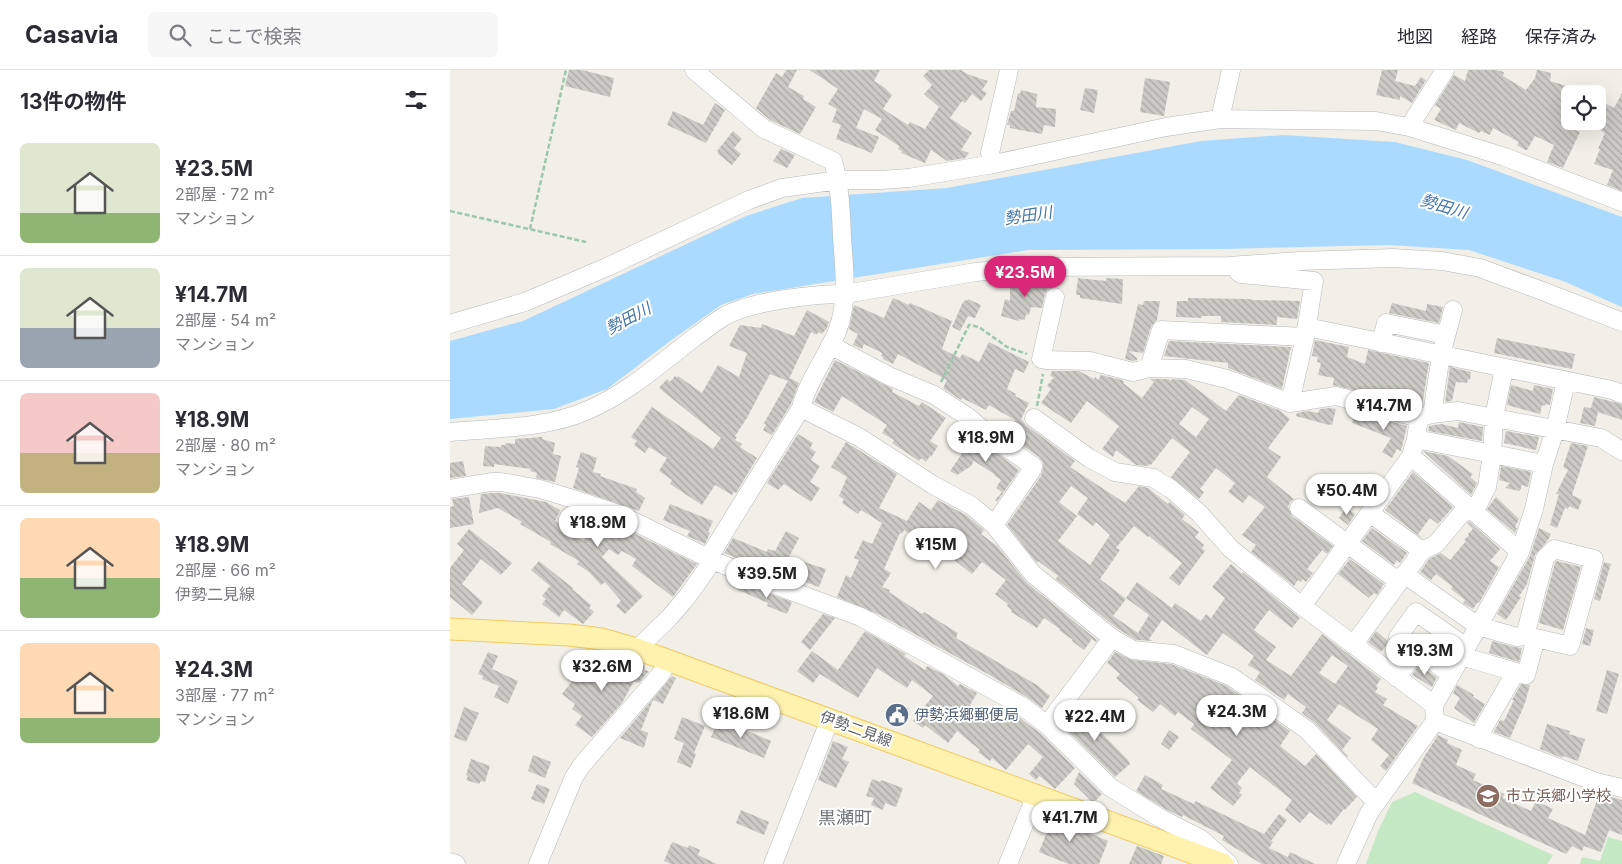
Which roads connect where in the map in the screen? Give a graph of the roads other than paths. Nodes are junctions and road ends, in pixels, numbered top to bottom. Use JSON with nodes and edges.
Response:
{"nodes":[{"id":1,"x":694,"y":70,"type":"edge"},
{"id":2,"x":1009,"y":70,"type":"edge"},
{"id":3,"x":1231,"y":70,"type":"edge"},
{"id":4,"x":1445,"y":70,"type":"edge"},
{"id":5,"x":1220,"y":119,"type":"junction"},
{"id":6,"x":1408,"y":127,"type":"junction"},
{"id":7,"x":994,"y":164,"type":"junction"},
{"id":8,"x":839,"y":181,"type":"junction"},
{"id":9,"x":1622,"y":202,"type":"edge"},
{"id":10,"x":1229,"y":266,"type":"junction"},
{"id":11,"x":845,"y":294,"type":"junction"},
{"id":12,"x":1055,"y":297,"type":"dead end"},
{"id":13,"x":1453,"y":310,"type":"dead end"},
{"id":14,"x":1622,"y":322,"type":"edge"},
{"id":15,"x":450,"y":324,"type":"edge"},
{"id":16,"x":1306,"y":332,"type":"junction"},
{"id":17,"x":1446,"y":335,"type":"junction"},
{"id":18,"x":1381,"y":343,"type":"junction"},
{"id":19,"x":830,"y":345,"type":"junction"},
{"id":20,"x":1441,"y":355,"type":"junction"},
{"id":21,"x":1149,"y":368,"type":"junction"},
{"id":22,"x":1504,"y":369,"type":"junction"},
{"id":23,"x":1566,"y":381,"type":"junction"},
{"id":24,"x":1622,"y":394,"type":"edge"},
{"id":25,"x":1290,"y":403,"type":"junction"},
{"id":26,"x":801,"y":408,"type":"junction"},
{"id":27,"x":1425,"y":416,"type":"junction"},
{"id":28,"x":1494,"y":417,"type":"junction"},
{"id":29,"x":1034,"y":418,"type":"dead end"},
{"id":30,"x":1555,"y":430,"type":"junction"},
{"id":31,"x":450,"y":432,"type":"edge"},
{"id":32,"x":1416,"y":439,"type":"junction"},
{"id":33,"x":1622,"y":451,"type":"edge"},
{"id":34,"x":1492,"y":455,"type":"junction"},
{"id":35,"x":1411,"y":456,"type":"junction"},
{"id":36,"x":1544,"y":464,"type":"junction"},
{"id":37,"x":450,"y":489,"type":"edge"},
{"id":38,"x":1299,"y":508,"type":"dead end"},
{"id":39,"x":1470,"y":509,"type":"junction"},
{"id":40,"x":1370,"y":512,"type":"junction"},
{"id":41,"x":994,"y":524,"type":"junction"},
{"id":42,"x":1348,"y":544,"type":"junction"},
{"id":43,"x":1422,"y":551,"type":"junction"},
{"id":44,"x":1520,"y":552,"type":"junction"},
{"id":45,"x":710,"y":559,"type":"junction"},
{"id":46,"x":1401,"y":578,"type":"junction"},
{"id":47,"x":1302,"y":606,"type":"junction"},
{"id":48,"x":1478,"y":626,"type":"junction"},
{"id":49,"x":450,"y":629,"type":"edge"},
{"id":50,"x":1531,"y":637,"type":"junction"},
{"id":51,"x":1112,"y":638,"type":"junction"},
{"id":52,"x":1353,"y":644,"type":"junction"},
{"id":53,"x":637,"y":649,"type":"junction"},
{"id":54,"x":1417,"y":650,"type":"junction"},
{"id":55,"x":1464,"y":652,"type":"junction"},
{"id":56,"x":668,"y":661,"type":"junction"},
{"id":57,"x":1515,"y":673,"type":"junction"},
{"id":58,"x":1451,"y":674,"type":"junction"},
{"id":59,"x":1397,"y":678,"type":"junction"},
{"id":60,"x":1434,"y":713,"type":"junction"},
{"id":61,"x":830,"y":719,"type":"junction"},
{"id":62,"x":1047,"y":725,"type":"junction"},
{"id":63,"x":1479,"y":739,"type":"junction"},
{"id":64,"x":1622,"y":788,"type":"edge"},
{"id":65,"x":1036,"y":795,"type":"junction"},
{"id":66,"x":1376,"y":802,"type":"junction"},
{"id":67,"x":450,"y":862,"type":"edge"},
{"id":68,"x":456,"y":864,"type":"edge"},
{"id":69,"x":538,"y":864,"type":"edge"},
{"id":70,"x":773,"y":864,"type":"edge"},
{"id":71,"x":1008,"y":864,"type":"edge"},
{"id":72,"x":1223,"y":864,"type":"edge"},
{"id":73,"x":1229,"y":864,"type":"edge"},
{"id":74,"x":1346,"y":864,"type":"edge"}],
"edges":[{"from":1,"to":8,"type":"street"},
{"from":2,"to":7,"type":"street"},
{"from":3,"to":5,"type":"street"},
{"from":4,"to":6,"type":"street"},
{"from":5,"to":6,"type":"street"},
{"from":5,"to":7,"type":"street"},
{"from":6,"to":9,"type":"street"},
{"from":7,"to":8,"type":"street"},
{"from":8,"to":11,"type":"street"},
{"from":8,"to":15,"type":"street"},
{"from":10,"to":11,"type":"street"},
{"from":10,"to":14,"type":"street"},
{"from":10,"to":16,"type":"street"},
{"from":11,"to":19,"type":"street"},
{"from":11,"to":31,"type":"street"},
{"from":12,"to":21,"type":"street"},
{"from":13,"to":17,"type":"street"},
{"from":16,"to":18,"type":"street"},
{"from":16,"to":21,"type":"street"},
{"from":16,"to":25,"type":"street"},
{"from":17,"to":18,"type":"street"},
{"from":17,"to":20,"type":"street"},
{"from":18,"to":20,"type":"street"},
{"from":19,"to":26,"type":"street"},
{"from":19,"to":41,"type":"street"},
{"from":20,"to":22,"type":"street"},
{"from":20,"to":27,"type":"street"},
{"from":21,"to":25,"type":"street"},
{"from":22,"to":23,"type":"street"},
{"from":22,"to":28,"type":"street"},
{"from":23,"to":24,"type":"street"},
{"from":23,"to":30,"type":"street"},
{"from":25,"to":27,"type":"street"},
{"from":26,"to":41,"type":"street"},
{"from":26,"to":45,"type":"street"},
{"from":27,"to":28,"type":"street"},
{"from":27,"to":32,"type":"street"},
{"from":28,"to":30,"type":"street"},
{"from":28,"to":34,"type":"street"},
{"from":29,"to":47,"type":"street"},
{"from":30,"to":33,"type":"street"},
{"from":30,"to":36,"type":"street"},
{"from":32,"to":34,"type":"street"},
{"from":32,"to":35,"type":"street"},
{"from":34,"to":36,"type":"street"},
{"from":34,"to":39,"type":"street"},
{"from":35,"to":39,"type":"street"},
{"from":35,"to":40,"type":"street"},
{"from":36,"to":44,"type":"street"},
{"from":37,"to":45,"type":"street"},
{"from":38,"to":42,"type":"street"},
{"from":39,"to":43,"type":"street"},
{"from":39,"to":44,"type":"street"},
{"from":40,"to":42,"type":"street"},
{"from":40,"to":43,"type":"street"},
{"from":41,"to":51,"type":"street"},
{"from":42,"to":46,"type":"street"},
{"from":42,"to":47,"type":"street"},
{"from":43,"to":46,"type":"street"},
{"from":44,"to":48,"type":"street"},
{"from":45,"to":53,"type":"street"},
{"from":45,"to":62,"type":"street"},
{"from":46,"to":48,"type":"street"},
{"from":46,"to":52,"type":"street"},
{"from":47,"to":52,"type":"street"},
{"from":48,"to":50,"type":"street"},
{"from":48,"to":55,"type":"street"},
{"from":49,"to":53,"type":"main road","name":"伊勢二見線"},
{"from":50,"to":50,"type":"street"},
{"from":50,"to":57,"type":"street"},
{"from":51,"to":62,"type":"street"},
{"from":51,"to":66,"type":"street"},
{"from":52,"to":59,"type":"street"},
{"from":53,"to":56,"type":"main road","name":"伊勢二見線"},
{"from":54,"to":55,"type":"street"},
{"from":54,"to":58,"type":"street"},
{"from":54,"to":59,"type":"street"},
{"from":55,"to":57,"type":"street"},
{"from":55,"to":58,"type":"street"},
{"from":56,"to":61,"type":"main road","name":"伊勢二見線"},
{"from":56,"to":69,"type":"street"},
{"from":57,"to":63,"type":"street"},
{"from":58,"to":60,"type":"street"},
{"from":59,"to":60,"type":"street"},
{"from":60,"to":63,"type":"street"},
{"from":60,"to":66,"type":"street"},
{"from":61,"to":65,"type":"main road","name":"伊勢二見線"},
{"from":61,"to":70,"type":"street"},
{"from":62,"to":73,"type":"street"},
{"from":63,"to":64,"type":"street"},
{"from":65,"to":71,"type":"street"},
{"from":65,"to":72,"type":"main road","name":"伊勢二見線"},
{"from":66,"to":74,"type":"street"},
{"from":67,"to":68,"type":"street"}]}
